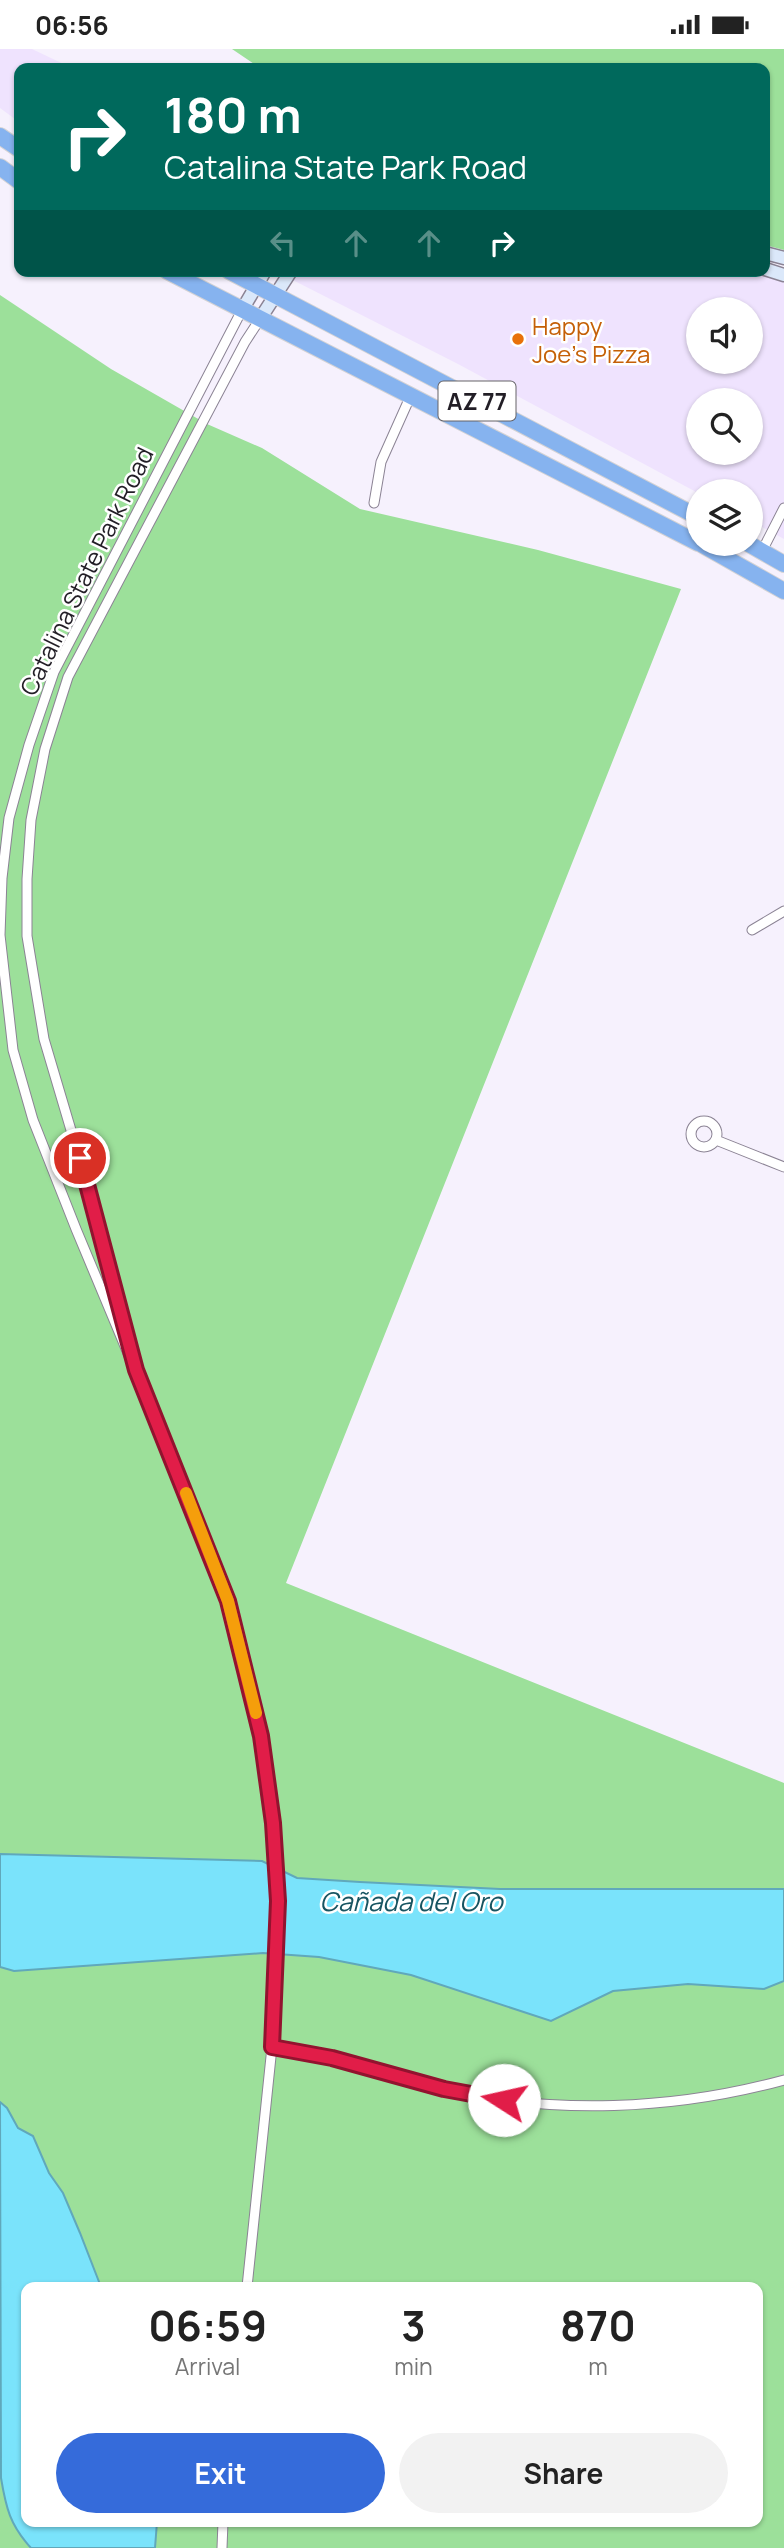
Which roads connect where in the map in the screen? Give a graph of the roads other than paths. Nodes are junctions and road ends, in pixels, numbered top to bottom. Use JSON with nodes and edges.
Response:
{"nodes":[{"id":1,"x":179,"y":277,"type":"edge"},
{"id":2,"x":240,"y":277,"type":"edge"},
{"id":3,"x":261,"y":277,"type":"edge"},
{"id":4,"x":287,"y":277,"type":"edge"},
{"id":5,"x":256,"y":286,"type":"junction"},
{"id":6,"x":275,"y":296,"type":"junction"},
{"id":7,"x":242,"y":310,"type":"junction"},
{"id":8,"x":260,"y":319,"type":"junction"},
{"id":9,"x":411,"y":395,"type":"junction"},
{"id":10,"x":374,"y":503,"type":"dead end"},
{"id":11,"x":784,"y":508,"type":"edge"},
{"id":12,"x":686,"y":511,"type":"edge"},
{"id":13,"x":686,"y":536,"type":"edge"},
{"id":14,"x":763,"y":536,"type":"edge"},
{"id":15,"x":763,"y":552,"type":"edge"},
{"id":16,"x":723,"y":556,"type":"edge"},
{"id":17,"x":784,"y":564,"type":"edge"},
{"id":18,"x":784,"y":591,"type":"edge"},
{"id":19,"x":784,"y":911,"type":"edge"},
{"id":20,"x":752,"y":930,"type":"dead end"},
{"id":21,"x":716,"y":1140,"type":"dead end"},
{"id":22,"x":784,"y":1167,"type":"edge"},
{"id":23,"x":136,"y":1370,"type":"junction"},
{"id":24,"x":272,"y":2047,"type":"junction"},
{"id":25,"x":784,"y":2080,"type":"edge"},
{"id":26,"x":248,"y":2282,"type":"edge"},
{"id":27,"x":223,"y":2527,"type":"edge"},
{"id":28,"x":222,"y":2548,"type":"edge"}],
"edges":[{"from":1,"to":7,"type":"highway","number":"AZ 77"},
{"from":2,"to":5,"type":"highway","number":"AZ 77"},
{"from":3,"to":5,"type":"street","name":"Catalina State Park Road"},
{"from":4,"to":6,"type":"street"},
{"from":5,"to":6,"type":"highway","number":"AZ 77"},
{"from":5,"to":7,"type":"street","name":"Catalina State Park Road"},
{"from":6,"to":8,"type":"street"},
{"from":6,"to":12,"type":"highway","number":"AZ 77"},
{"from":7,"to":8,"type":"highway","number":"AZ 77"},
{"from":7,"to":23,"type":"street","name":"Catalina State Park Road"},
{"from":8,"to":9,"type":"highway","number":"AZ 77"},
{"from":8,"to":23,"type":"street","name":"Catalina State Park Road"},
{"from":9,"to":10,"type":"street"},
{"from":9,"to":13,"type":"highway","number":"AZ 77"},
{"from":11,"to":14,"type":"street"},
{"from":15,"to":17,"type":"highway"},
{"from":16,"to":18,"type":"highway","number":"AZ 77"},
{"from":19,"to":20,"type":"street"},
{"from":21,"to":22,"type":"street"},
{"from":23,"to":24,"type":"street","name":"Catalina State Park Road"},
{"from":24,"to":25,"type":"street"},
{"from":24,"to":26,"type":"street","name":"Catalina State Park Road"},
{"from":27,"to":28,"type":"street"}]}
